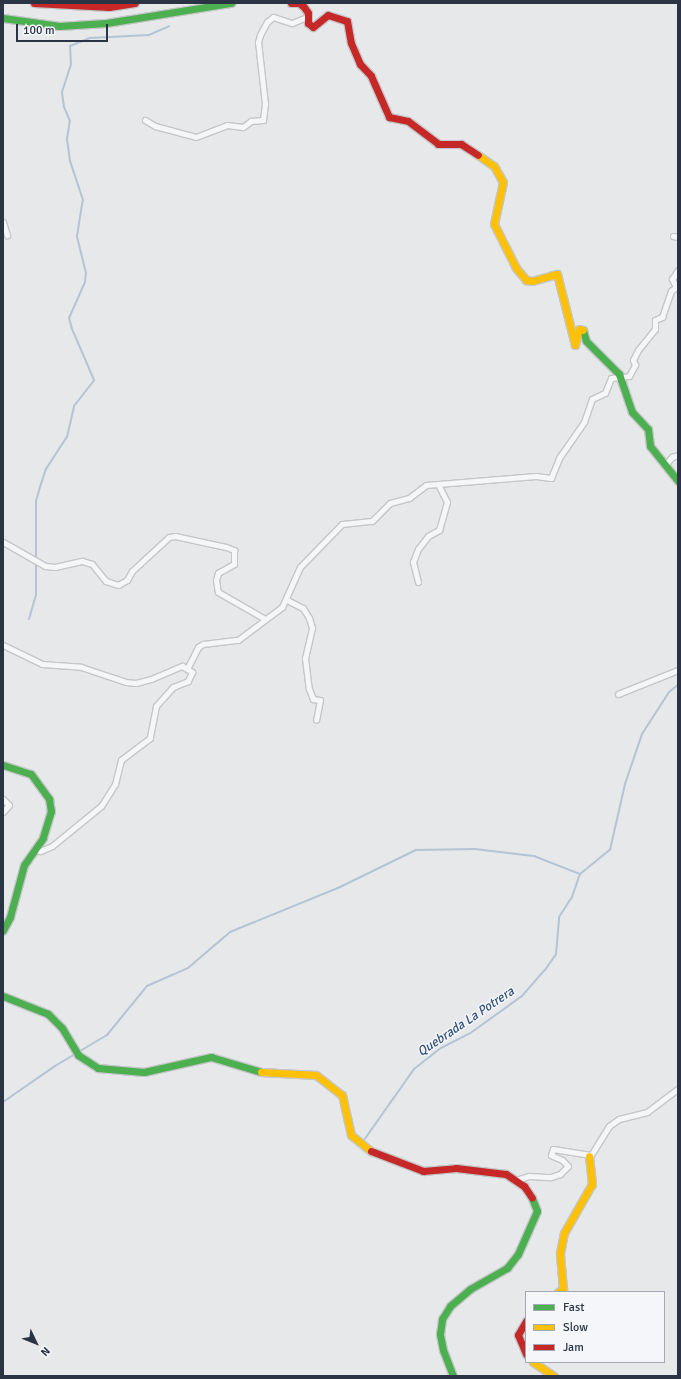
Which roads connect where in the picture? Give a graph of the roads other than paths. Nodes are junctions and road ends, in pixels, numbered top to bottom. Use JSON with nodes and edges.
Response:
{"nodes":[{"id":1,"x":34,"y":3,"type":"edge"},
{"id":2,"x":135,"y":3,"type":"edge"},
{"id":3,"x":231,"y":3,"type":"edge"},
{"id":4,"x":291,"y":3,"type":"edge"},
{"id":5,"x":309,"y":16,"type":"junction"},
{"id":6,"x":3,"y":18,"type":"edge"},
{"id":7,"x":145,"y":120,"type":"dead end"},
{"id":8,"x":3,"y":222,"type":"edge"},
{"id":9,"x":7,"y":235,"type":"dead end"},
{"id":10,"x":678,"y":270,"type":"edge"},
{"id":11,"x":620,"y":378,"type":"junction"},
{"id":12,"x":678,"y":455,"type":"edge"},
{"id":13,"x":665,"y":465,"type":"junction"},
{"id":14,"x":678,"y":481,"type":"edge"},
{"id":15,"x":439,"y":486,"type":"junction"},
{"id":16,"x":3,"y":542,"type":"edge"},
{"id":17,"x":418,"y":582,"type":"dead end"},
{"id":18,"x":287,"y":600,"type":"junction"},
{"id":19,"x":265,"y":619,"type":"junction"},
{"id":20,"x":3,"y":645,"type":"edge"},
{"id":21,"x":188,"y":667,"type":"junction"},
{"id":22,"x":678,"y":670,"type":"edge"},
{"id":23,"x":618,"y":694,"type":"dead end"},
{"id":24,"x":316,"y":720,"type":"dead end"},
{"id":25,"x":3,"y":765,"type":"edge"},
{"id":26,"x":3,"y":799,"type":"edge"},
{"id":27,"x":3,"y":812,"type":"edge"},
{"id":28,"x":34,"y":849,"type":"junction"},
{"id":29,"x":3,"y":930,"type":"edge"},
{"id":30,"x":3,"y":996,"type":"edge"},
{"id":31,"x":678,"y":1089,"type":"edge"},
{"id":32,"x":589,"y":1156,"type":"junction"},
{"id":33,"x":516,"y":1180,"type":"junction"},
{"id":34,"x":560,"y":1291,"type":"edge"},
{"id":35,"x":525,"y":1323,"type":"edge"},
{"id":36,"x":525,"y":1352,"type":"edge"},
{"id":37,"x":534,"y":1363,"type":"edge"},
{"id":38,"x":454,"y":1376,"type":"edge"},
{"id":39,"x":554,"y":1376,"type":"edge"}],
"edges":[{"from":1,"to":2,"type":"main road"},
{"from":3,"to":6,"type":"main road"},
{"from":4,"to":5,"type":"main road"},
{"from":5,"to":7,"type":"street"},
{"from":5,"to":11,"type":"main road"},
{"from":8,"to":9,"type":"street"},
{"from":10,"to":11,"type":"street"},
{"from":11,"to":13,"type":"main road"},
{"from":11,"to":15,"type":"street"},
{"from":12,"to":13,"type":"street"},
{"from":13,"to":14,"type":"main road"},
{"from":15,"to":17,"type":"street"},
{"from":15,"to":18,"type":"street"},
{"from":16,"to":19,"type":"street"},
{"from":18,"to":19,"type":"street"},
{"from":18,"to":24,"type":"street"},
{"from":19,"to":21,"type":"street"},
{"from":20,"to":21,"type":"street"},
{"from":21,"to":28,"type":"street"},
{"from":22,"to":23,"type":"street"},
{"from":25,"to":28,"type":"main road"},
{"from":26,"to":27,"type":"street"},
{"from":28,"to":29,"type":"main road"},
{"from":30,"to":33,"type":"main road"},
{"from":31,"to":32,"type":"street"},
{"from":32,"to":33,"type":"street"},
{"from":32,"to":34,"type":"main road"},
{"from":33,"to":38,"type":"main road"},
{"from":35,"to":36,"type":"main road"},
{"from":37,"to":39,"type":"main road"}]}
